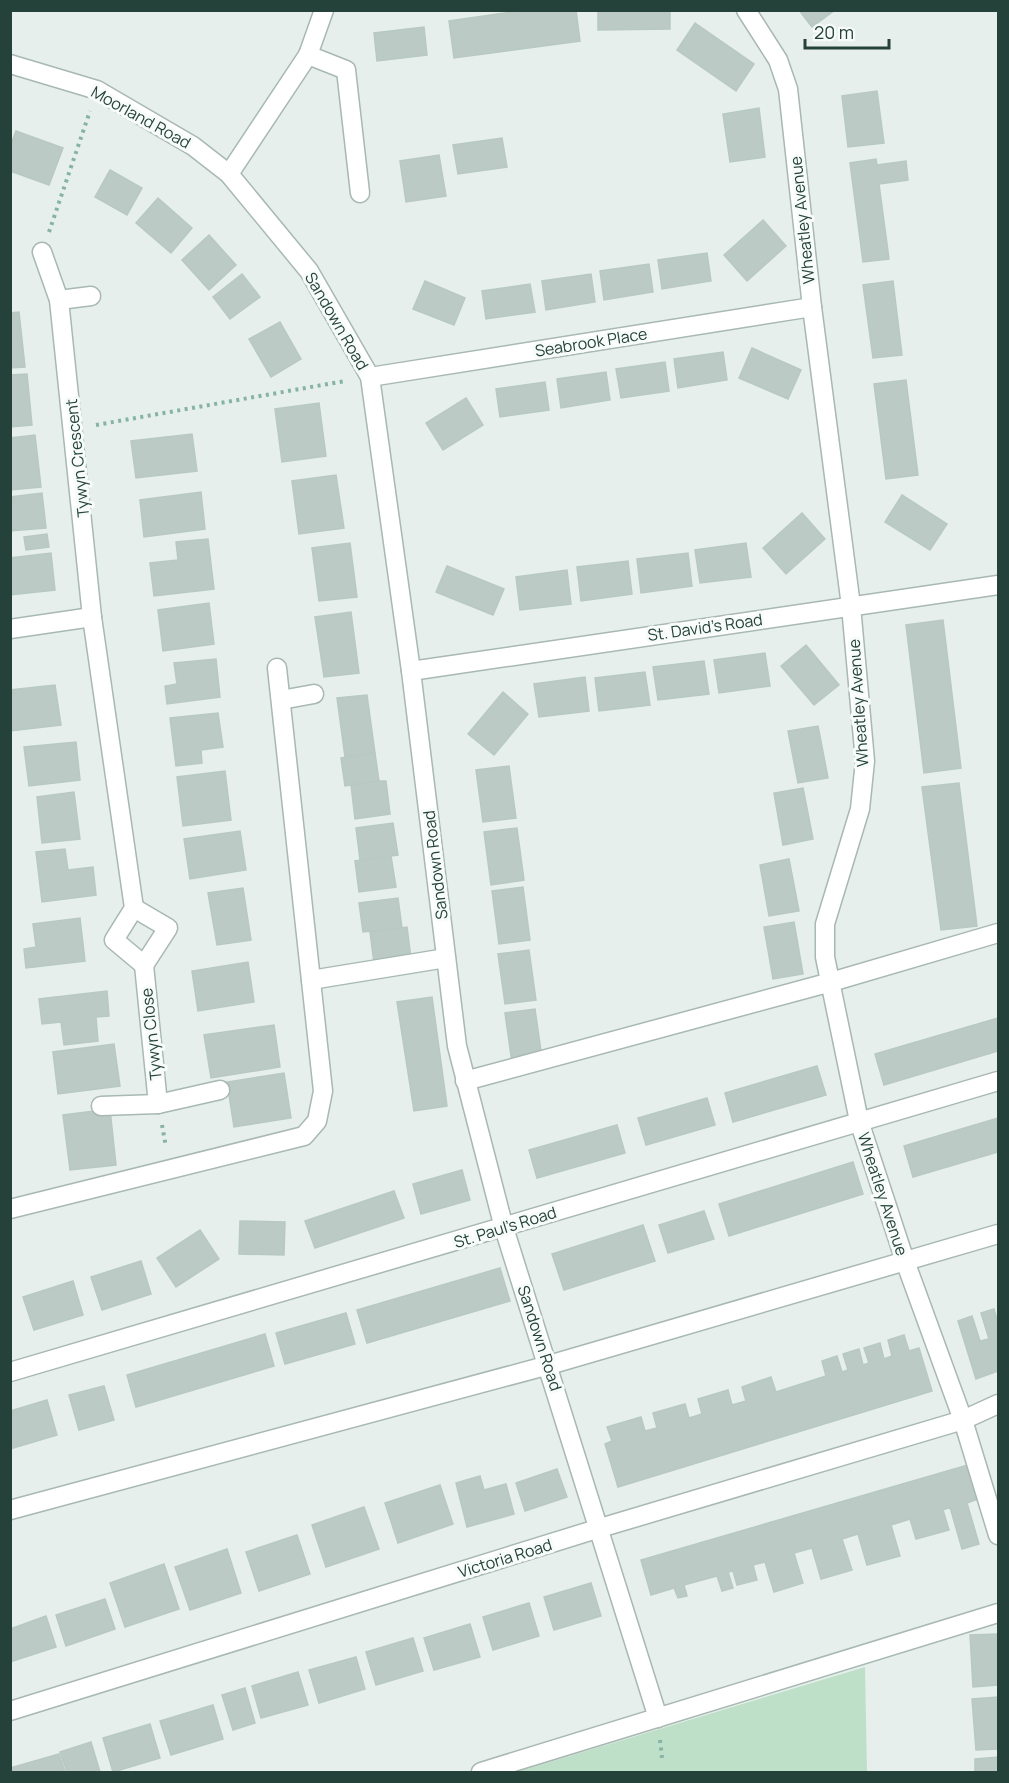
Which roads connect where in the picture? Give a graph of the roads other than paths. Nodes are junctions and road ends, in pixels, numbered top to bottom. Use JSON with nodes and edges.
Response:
{"nodes":[{"id":1,"x":324,"y":10,"type":"edge"},
{"id":2,"x":746,"y":10,"type":"edge"},
{"id":3,"x":308,"y":55,"type":"junction"},
{"id":4,"x":10,"y":64,"type":"edge"},
{"id":5,"x":229,"y":174,"type":"junction"},
{"id":6,"x":360,"y":193,"type":"dead end"},
{"id":7,"x":42,"y":252,"type":"road end"},
{"id":8,"x":91,"y":296,"type":"dead end"},
{"id":9,"x":59,"y":300,"type":"junction"},
{"id":10,"x":812,"y":307,"type":"junction"},
{"id":11,"x":370,"y":377,"type":"junction"},
{"id":12,"x":999,"y":585,"type":"edge"},
{"id":13,"x":852,"y":606,"type":"junction"},
{"id":14,"x":92,"y":617,"type":"junction"},
{"id":15,"x":10,"y":629,"type":"edge"},
{"id":16,"x":278,"y":668,"type":"dead end"},
{"id":17,"x":411,"y":671,"type":"junction"},
{"id":18,"x":314,"y":694,"type":"dead end"},
{"id":19,"x":281,"y":700,"type":"junction"},
{"id":20,"x":134,"y":908,"type":"junction"},
{"id":21,"x":999,"y":933,"type":"edge"},
{"id":22,"x":446,"y":957,"type":"junction"},
{"id":23,"x":144,"y":965,"type":"junction"},
{"id":24,"x":311,"y":980,"type":"junction"},
{"id":25,"x":831,"y":982,"type":"junction"},
{"id":26,"x":465,"y":1081,"type":"junction"},
{"id":27,"x":999,"y":1081,"type":"edge"},
{"id":28,"x":220,"y":1090,"type":"dead end"},
{"id":29,"x":158,"y":1104,"type":"junction"},
{"id":30,"x":101,"y":1106,"type":"dead end"},
{"id":31,"x":859,"y":1121,"type":"junction"},
{"id":32,"x":10,"y":1209,"type":"edge"},
{"id":33,"x":504,"y":1228,"type":"junction"},
{"id":34,"x":999,"y":1234,"type":"edge"},
{"id":35,"x":905,"y":1262,"type":"junction"},
{"id":36,"x":549,"y":1365,"type":"junction"},
{"id":37,"x":10,"y":1372,"type":"edge"},
{"id":38,"x":999,"y":1404,"type":"edge"},
{"id":39,"x":963,"y":1420,"type":"junction"},
{"id":40,"x":10,"y":1510,"type":"edge"},
{"id":41,"x":600,"y":1528,"type":"junction"},
{"id":42,"x":999,"y":1535,"type":"edge"},
{"id":43,"x":999,"y":1613,"type":"edge"},
{"id":44,"x":10,"y":1711,"type":"edge"},
{"id":45,"x":658,"y":1718,"type":"junction"},
{"id":46,"x":481,"y":1773,"type":"edge"}],
"edges":[{"from":1,"to":3,"type":"street"},
{"from":2,"to":10,"type":"street","name":"Wheatley Avenue"},
{"from":3,"to":5,"type":"street"},
{"from":3,"to":6,"type":"street"},
{"from":4,"to":5,"type":"street","name":"Moorland Road"},
{"from":5,"to":11,"type":"street","name":"Sandown Road"},
{"from":7,"to":9,"type":"street","name":"Tywyn Crescent"},
{"from":8,"to":9,"type":"street"},
{"from":9,"to":14,"type":"street","name":"Tywyn Crescent"},
{"from":10,"to":11,"type":"street","name":"Seabrook Place"},
{"from":10,"to":13,"type":"street","name":"Wheatley Avenue"},
{"from":11,"to":17,"type":"street","name":"Sandown Road"},
{"from":12,"to":13,"type":"street","name":"St. David's Road"},
{"from":13,"to":17,"type":"street","name":"St. David's Road"},
{"from":13,"to":25,"type":"street","name":"Wheatley Avenue"},
{"from":14,"to":15,"type":"street"},
{"from":14,"to":20,"type":"street","name":"Tywyn Crescent"},
{"from":16,"to":19,"type":"street"},
{"from":17,"to":22,"type":"street","name":"Sandown Road"},
{"from":18,"to":19,"type":"street"},
{"from":19,"to":24,"type":"street"},
{"from":20,"to":23,"type":"street"},
{"from":20,"to":23,"type":"street"},
{"from":21,"to":25,"type":"street"},
{"from":22,"to":24,"type":"street"},
{"from":22,"to":26,"type":"street","name":"Sandown Road"},
{"from":23,"to":29,"type":"street","name":"Tywyn Close"},
{"from":24,"to":32,"type":"street"},
{"from":25,"to":26,"type":"street"},
{"from":25,"to":31,"type":"street","name":"Wheatley Avenue"},
{"from":26,"to":33,"type":"street","name":"Sandown Road"},
{"from":27,"to":31,"type":"street","name":"St. Paul's Road"},
{"from":28,"to":29,"type":"street","name":"Tywyn Close"},
{"from":29,"to":30,"type":"street","name":"Tywyn Close"},
{"from":31,"to":33,"type":"street","name":"St. Paul's Road"},
{"from":31,"to":35,"type":"street","name":"Wheatley Avenue"},
{"from":33,"to":36,"type":"street","name":"Sandown Road"},
{"from":33,"to":37,"type":"street","name":"St. Paul's Road"},
{"from":34,"to":35,"type":"street"},
{"from":35,"to":36,"type":"street"},
{"from":35,"to":39,"type":"street","name":"Wheatley Avenue"},
{"from":36,"to":40,"type":"street"},
{"from":36,"to":41,"type":"street","name":"Sandown Road"},
{"from":38,"to":39,"type":"street","name":"Victoria Road"},
{"from":39,"to":41,"type":"street","name":"Victoria Road"},
{"from":39,"to":42,"type":"street","name":"Wheatley Avenue"},
{"from":41,"to":44,"type":"street","name":"Victoria Road"},
{"from":41,"to":45,"type":"street","name":"Sandown Road"},
{"from":43,"to":45,"type":"street"},
{"from":45,"to":46,"type":"street"}]}
